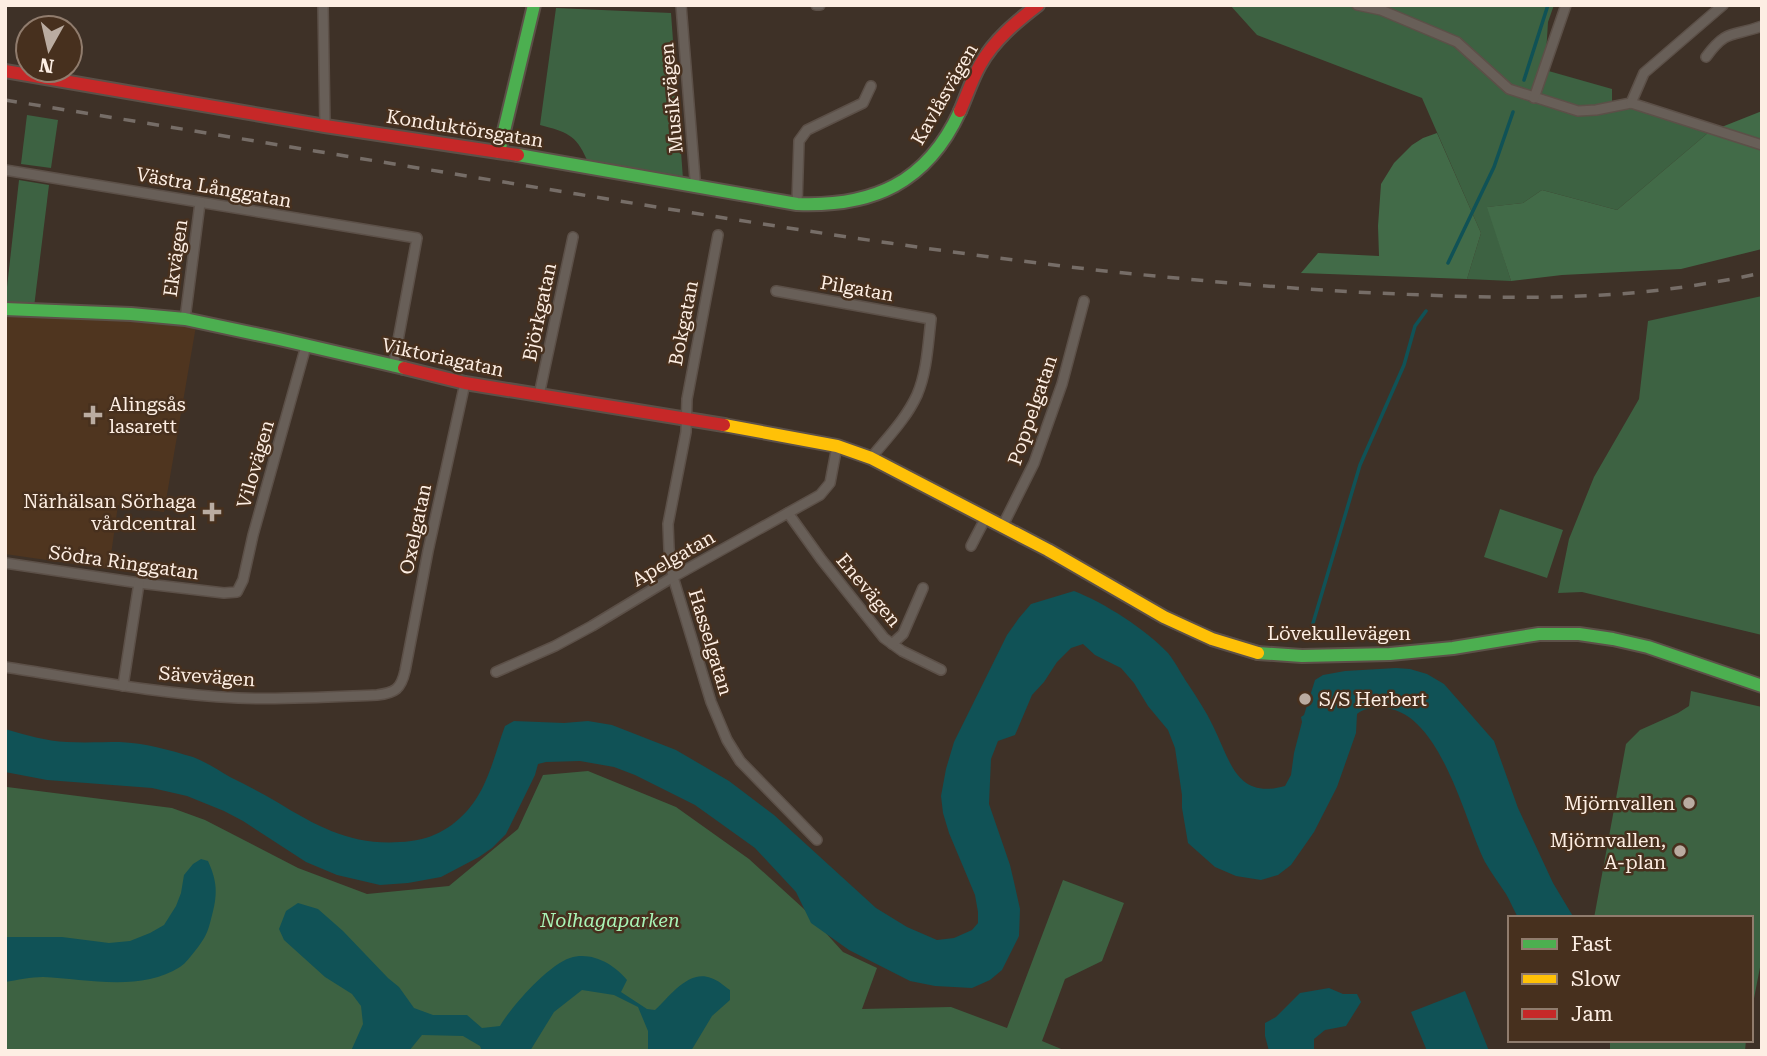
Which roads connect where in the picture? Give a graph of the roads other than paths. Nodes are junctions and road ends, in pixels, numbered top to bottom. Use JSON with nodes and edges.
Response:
{"nodes":[{"id":1,"x":323,"y":5,"type":"edge"},
{"id":2,"x":534,"y":5,"type":"edge"},
{"id":3,"x":681,"y":5,"type":"edge"},
{"id":4,"x":1038,"y":5,"type":"edge"},
{"id":5,"x":1357,"y":5,"type":"edge"},
{"id":6,"x":1566,"y":5,"type":"edge"},
{"id":7,"x":1723,"y":5,"type":"edge"},
{"id":8,"x":1762,"y":26,"type":"edge"},
{"id":9,"x":1706,"y":57,"type":"dead end"},
{"id":10,"x":5,"y":71,"type":"edge"},
{"id":11,"x":871,"y":86,"type":"dead end"},
{"id":12,"x":1534,"y":98,"type":"junction"},
{"id":13,"x":1631,"y":103,"type":"junction"},
{"id":14,"x":325,"y":126,"type":"junction"},
{"id":15,"x":1762,"y":145,"type":"edge"},
{"id":16,"x":499,"y":152,"type":"junction"},
{"id":17,"x":5,"y":170,"type":"edge"},
{"id":18,"x":914,"y":175,"type":"joint"},
{"id":19,"x":694,"y":187,"type":"junction"},
{"id":20,"x":200,"y":202,"type":"junction"},
{"id":21,"x":797,"y":204,"type":"junction"},
{"id":22,"x":718,"y":235,"type":"dead end"},
{"id":23,"x":573,"y":237,"type":"dead end"},
{"id":24,"x":776,"y":291,"type":"dead end"},
{"id":25,"x":1084,"y":301,"type":"dead end"},
{"id":26,"x":5,"y":309,"type":"edge"},
{"id":27,"x":185,"y":318,"type":"junction"},
{"id":28,"x":306,"y":346,"type":"junction"},
{"id":29,"x":393,"y":367,"type":"junction"},
{"id":30,"x":465,"y":383,"type":"junction"},
{"id":31,"x":539,"y":395,"type":"junction"},
{"id":32,"x":685,"y":418,"type":"junction"},
{"id":33,"x":837,"y":446,"type":"junction"},
{"id":34,"x":871,"y":458,"type":"junction"},
{"id":35,"x":788,"y":513,"type":"junction"},
{"id":36,"x":985,"y":519,"type":"junction"},
{"id":37,"x":1002,"y":527,"type":"junction"},
{"id":38,"x":971,"y":546,"type":"dead end"},
{"id":39,"x":5,"y":563,"type":"edge"},
{"id":40,"x":673,"y":577,"type":"junction"},
{"id":41,"x":139,"y":583,"type":"junction"},
{"id":42,"x":923,"y":589,"type":"dead end"},
{"id":43,"x":237,"y":592,"type":"joint"},
{"id":44,"x":892,"y":644,"type":"junction"},
{"id":45,"x":5,"y":667,"type":"edge"},
{"id":46,"x":941,"y":670,"type":"dead end"},
{"id":47,"x":496,"y":672,"type":"dead end"},
{"id":48,"x":403,"y":682,"type":"joint"},
{"id":49,"x":123,"y":686,"type":"junction"},
{"id":50,"x":1762,"y":686,"type":"edge"},
{"id":51,"x":817,"y":840,"type":"dead end"}],
"edges":[{"from":1,"to":14,"type":"street"},
{"from":2,"to":16,"type":"street"},
{"from":3,"to":19,"type":"street","name":"Musikvägen"},
{"from":4,"to":18,"type":"street","name":"Kavlåsvägen"},
{"from":5,"to":12,"type":"street"},
{"from":6,"to":12,"type":"street"},
{"from":7,"to":13,"type":"street"},
{"from":8,"to":9,"type":"street"},
{"from":10,"to":14,"type":"street","name":"Konduktörsgatan"},
{"from":11,"to":21,"type":"street"},
{"from":12,"to":13,"type":"street"},
{"from":13,"to":15,"type":"street"},
{"from":14,"to":16,"type":"street","name":"Konduktörsgatan"},
{"from":16,"to":19,"type":"street","name":"Konduktörsgatan"},
{"from":17,"to":20,"type":"street","name":"Västra Långgatan"},
{"from":18,"to":21,"type":"street","name":"Konduktörsgatan"},
{"from":19,"to":21,"type":"street","name":"Konduktörsgatan"},
{"from":20,"to":27,"type":"street","name":"Ekvägen"},
{"from":20,"to":29,"type":"street","name":"Västra Långgatan"},
{"from":22,"to":32,"type":"street","name":"Bokgatan"},
{"from":23,"to":31,"type":"street","name":"Björkgatan"},
{"from":24,"to":34,"type":"street","name":"Pilgatan"},
{"from":25,"to":37,"type":"street","name":"Poppelgatan"},
{"from":26,"to":27,"type":"street","name":"Viktoriagatan"},
{"from":27,"to":28,"type":"street","name":"Viktoriagatan"},
{"from":28,"to":29,"type":"street","name":"Viktoriagatan"},
{"from":28,"to":43,"type":"street","name":"Vilovägen"},
{"from":29,"to":30,"type":"street","name":"Viktoriagatan"},
{"from":30,"to":31,"type":"street","name":"Viktoriagatan"},
{"from":30,"to":48,"type":"street","name":"Oxelgatan"},
{"from":31,"to":32,"type":"street","name":"Viktoriagatan"},
{"from":32,"to":33,"type":"street","name":"Viktoriagatan"},
{"from":32,"to":40,"type":"street","name":"Hasselgatan"},
{"from":33,"to":34,"type":"street","name":"Viktoriagatan"},
{"from":33,"to":35,"type":"street","name":"Apelgatan"},
{"from":34,"to":36,"type":"street","name":"Lövekullevägen"},
{"from":35,"to":40,"type":"street","name":"Apelgatan"},
{"from":35,"to":44,"type":"street","name":"Enevägen"},
{"from":36,"to":37,"type":"street","name":"Lövekullevägen"},
{"from":36,"to":38,"type":"street"},
{"from":37,"to":50,"type":"street","name":"Lövekullevägen"},
{"from":39,"to":41,"type":"street","name":"Södra Ringgatan"},
{"from":40,"to":47,"type":"street","name":"Apelgatan"},
{"from":40,"to":51,"type":"street","name":"Hasselgatan"},
{"from":41,"to":43,"type":"street","name":"Södra Ringgatan"},
{"from":41,"to":49,"type":"street"},
{"from":42,"to":44,"type":"street"},
{"from":44,"to":46,"type":"street","name":"Enevägen"},
{"from":45,"to":49,"type":"street","name":"Sävevägen"},
{"from":48,"to":49,"type":"street","name":"Sävevägen"}]}
